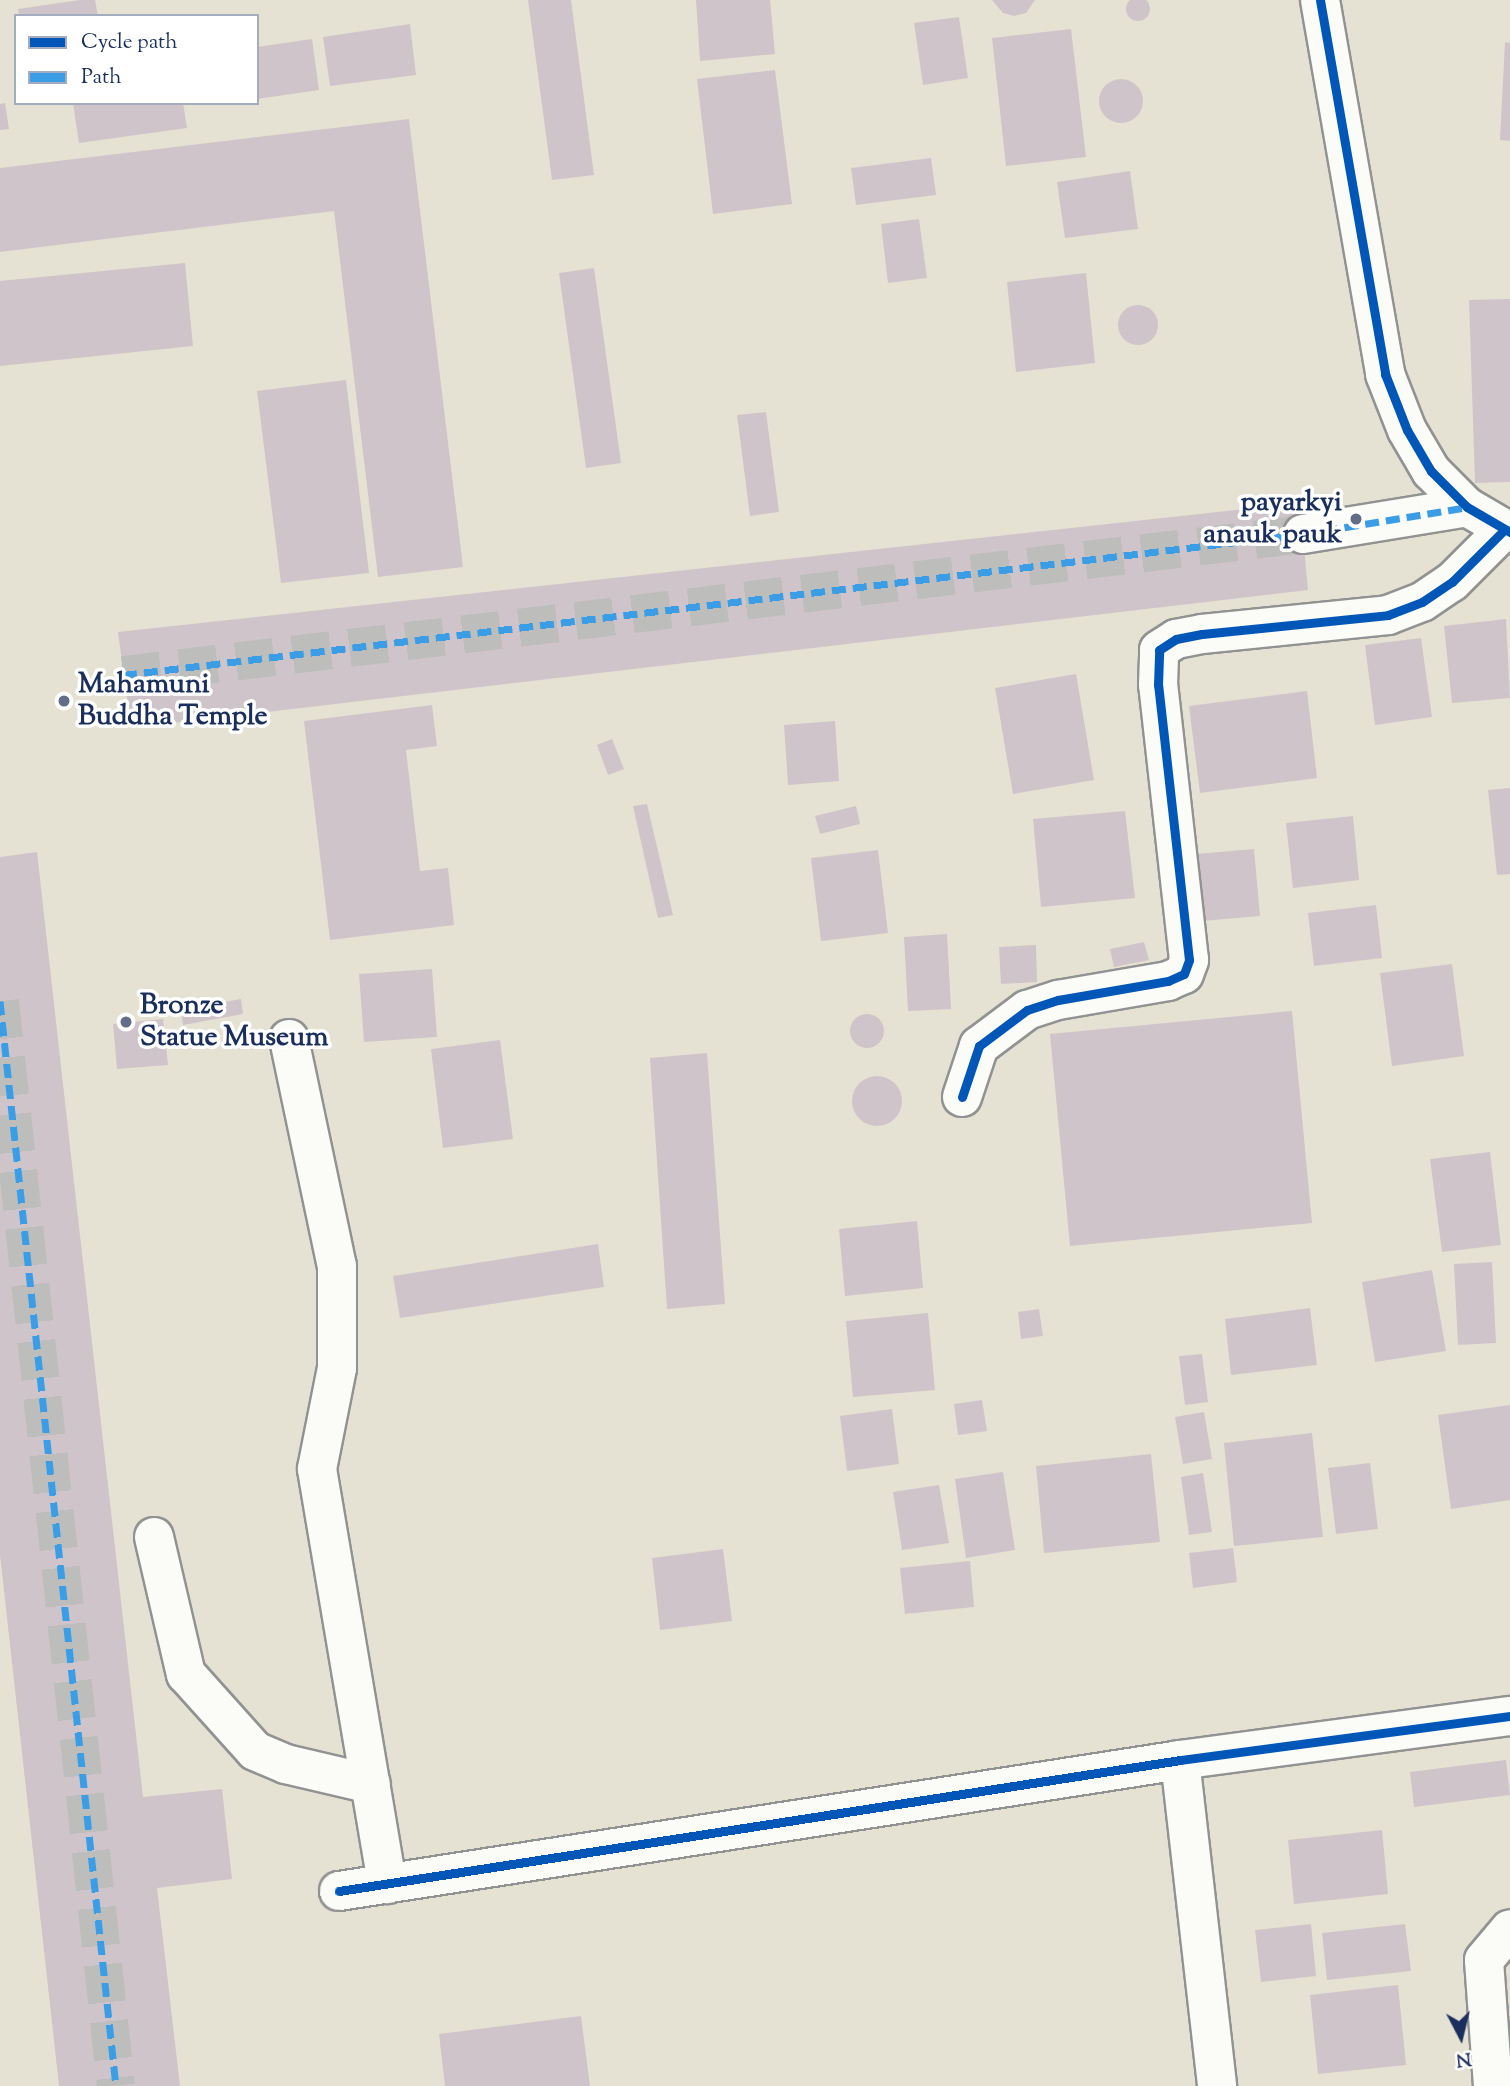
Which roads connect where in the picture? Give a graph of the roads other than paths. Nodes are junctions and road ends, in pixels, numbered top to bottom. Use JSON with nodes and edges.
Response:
{"nodes":[{"id":1,"x":1320,"y":0,"type":"edge"},
{"id":2,"x":1467,"y":507,"type":"junction"},
{"id":3,"x":1506,"y":531,"type":"edge"},
{"id":4,"x":1303,"y":534,"type":"tunnel mouth"},
{"id":5,"x":289,"y":1040,"type":"dead end"},
{"id":6,"x":962,"y":1097,"type":"dead end"},
{"id":7,"x":154,"y":1537,"type":"dead end"},
{"id":8,"x":1510,"y":1716,"type":"edge"},
{"id":9,"x":1180,"y":1760,"type":"junction"},
{"id":10,"x":371,"y":1784,"type":"junction"},
{"id":11,"x":387,"y":1884,"type":"junction"},
{"id":12,"x":339,"y":1891,"type":"dead end"},
{"id":13,"x":1510,"y":1929,"type":"edge"},
{"id":14,"x":1217,"y":2086,"type":"edge"},
{"id":15,"x":1493,"y":2086,"type":"edge"}],
"edges":[{"from":1,"to":2,"type":"street"},
{"from":2,"to":3,"type":"street"},
{"from":2,"to":4,"type":"street"},
{"from":3,"to":6,"type":"street"},
{"from":5,"to":10,"type":"street"},
{"from":7,"to":10,"type":"street"},
{"from":8,"to":9,"type":"street"},
{"from":9,"to":11,"type":"street"},
{"from":9,"to":14,"type":"street"},
{"from":10,"to":11,"type":"street"},
{"from":11,"to":12,"type":"street"},
{"from":13,"to":15,"type":"street"}]}
